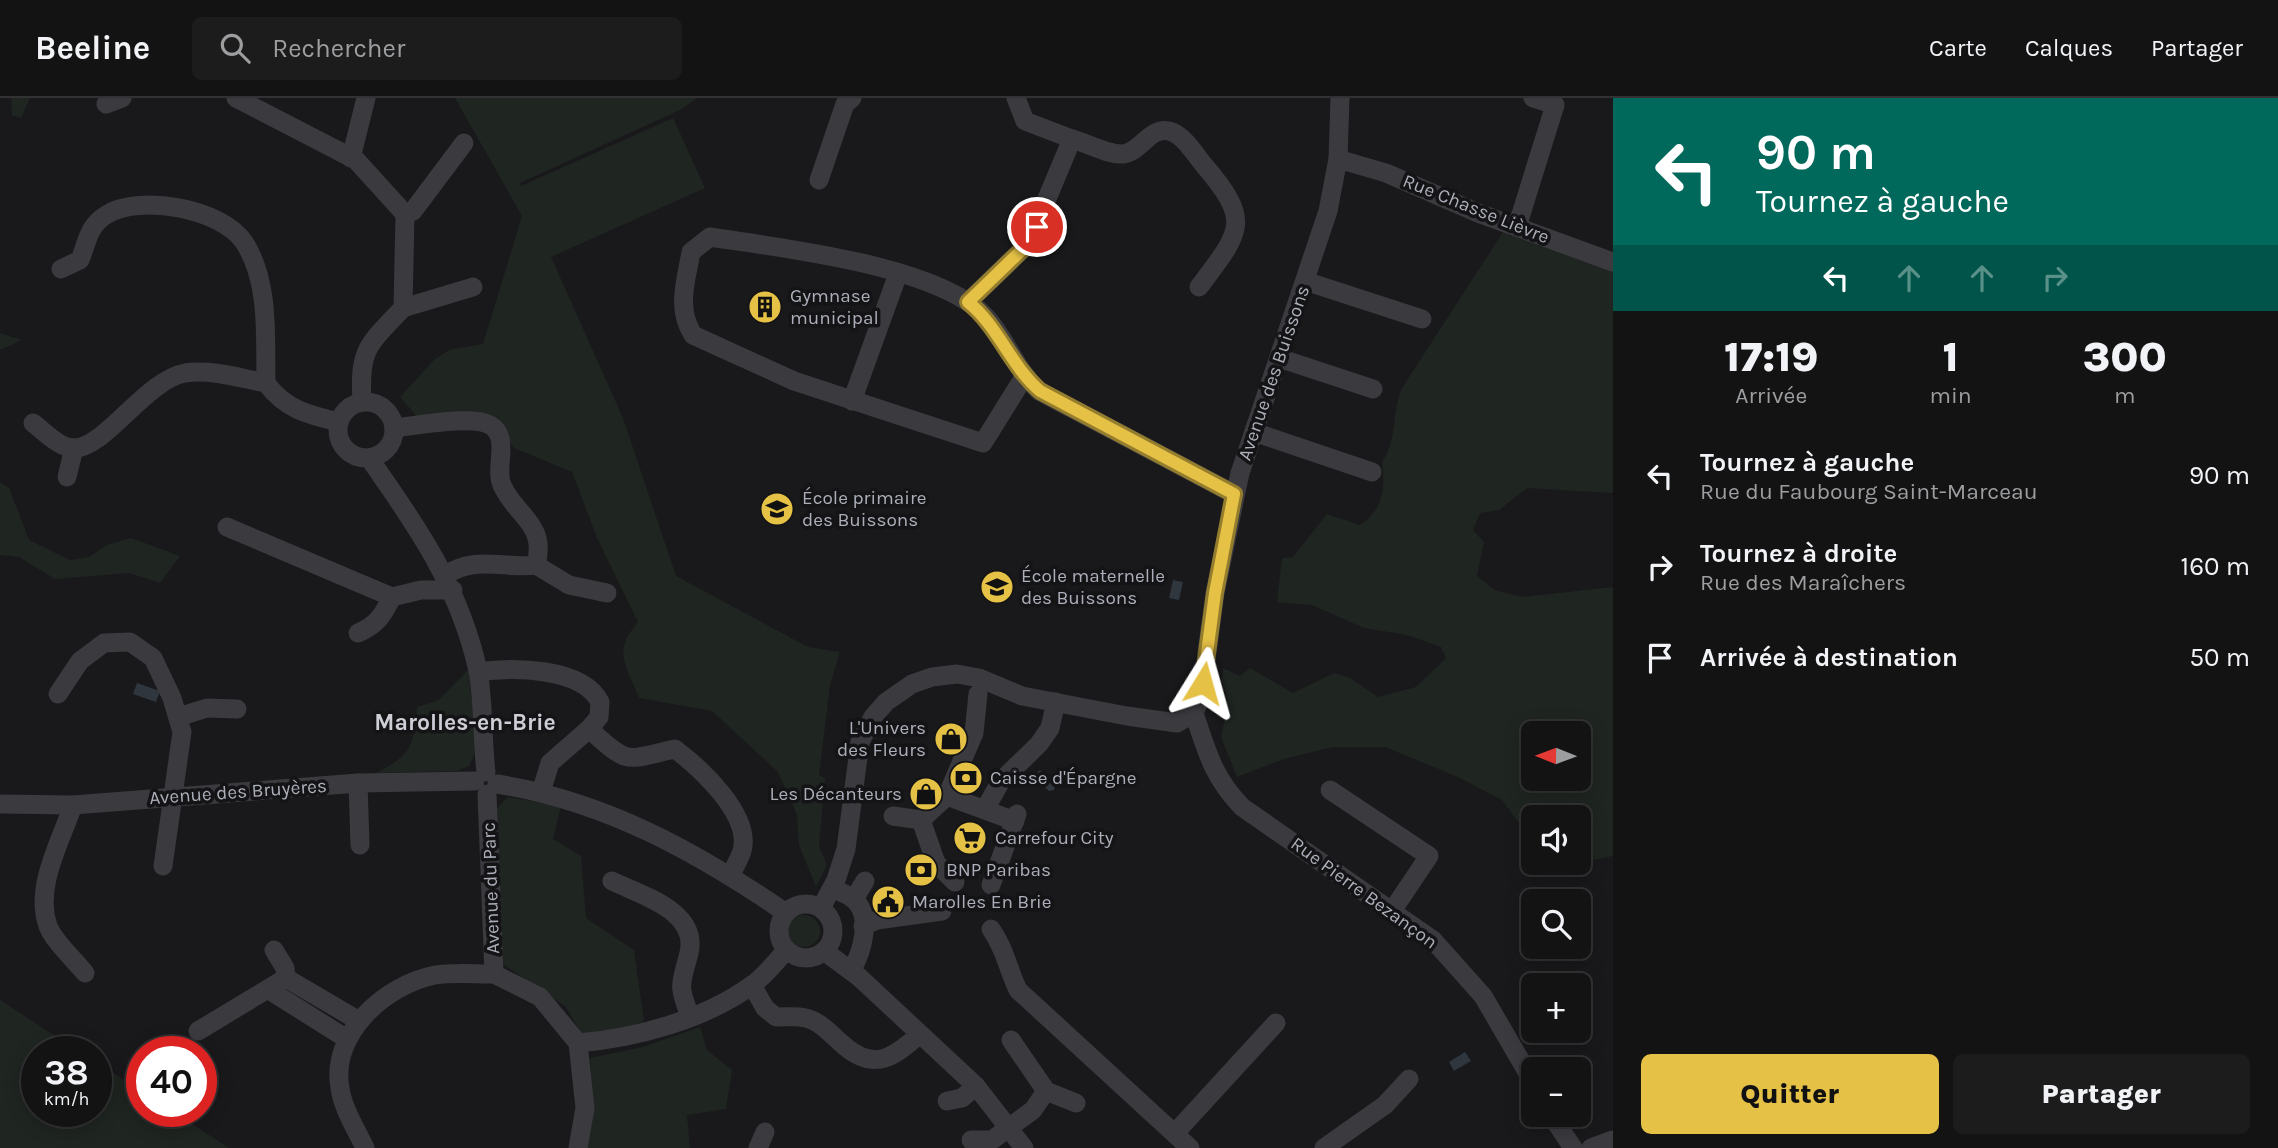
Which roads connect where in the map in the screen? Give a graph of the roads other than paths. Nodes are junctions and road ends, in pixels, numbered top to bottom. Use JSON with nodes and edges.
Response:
{"nodes":[{"id":1,"x":236,"y":98,"type":"edge"},
{"id":2,"x":366,"y":98,"type":"edge"},
{"id":3,"x":1016,"y":98,"type":"edge"},
{"id":4,"x":1340,"y":98,"type":"edge"},
{"id":5,"x":1533,"y":98,"type":"edge"},
{"id":6,"x":848,"y":101,"type":"edge"},
{"id":7,"x":1072,"y":139,"type":"junction"},
{"id":8,"x":464,"y":143,"type":"dead end"},
{"id":9,"x":351,"y":158,"type":"junction"},
{"id":10,"x":1338,"y":159,"type":"junction"},
{"id":11,"x":819,"y":180,"type":"dead end"},
{"id":12,"x":405,"y":214,"type":"junction"},
{"id":13,"x":1517,"y":227,"type":"junction"},
{"id":14,"x":1613,"y":262,"type":"edge"},
{"id":15,"x":61,"y":269,"type":"dead end"},
{"id":16,"x":898,"y":274,"type":"junction"},
{"id":17,"x":1305,"y":281,"type":"junction"},
{"id":18,"x":473,"y":287,"type":"dead end"},
{"id":19,"x":1199,"y":287,"type":"dead end"},
{"id":20,"x":968,"y":302,"type":"junction"},
{"id":21,"x":403,"y":308,"type":"junction"},
{"id":22,"x":1422,"y":319,"type":"dead end"},
{"id":23,"x":1279,"y":358,"type":"junction"},
{"id":24,"x":1024,"y":377,"type":"junction"},
{"id":25,"x":266,"y":383,"type":"junction"},
{"id":26,"x":1374,"y":389,"type":"dead end"},
{"id":27,"x":852,"y":401,"type":"junction"},
{"id":28,"x":362,"y":402,"type":"junction"},
{"id":29,"x":339,"y":422,"type":"junction"},
{"id":30,"x":33,"y":423,"type":"dead end"},
{"id":31,"x":394,"y":428,"type":"junction"},
{"id":32,"x":1254,"y":432,"type":"junction"},
{"id":33,"x":74,"y":448,"type":"junction"},
{"id":34,"x":369,"y":458,"type":"junction"},
{"id":35,"x":1372,"y":472,"type":"dead end"},
{"id":36,"x":67,"y":477,"type":"dead end"},
{"id":37,"x":1234,"y":494,"type":"junction"},
{"id":38,"x":227,"y":527,"type":"dead end"},
{"id":39,"x":536,"y":565,"type":"junction"},
{"id":40,"x":449,"y":583,"type":"junction"},
{"id":41,"x":607,"y":593,"type":"dead end"},
{"id":42,"x":392,"y":597,"type":"junction"},
{"id":43,"x":358,"y":633,"type":"dead end"},
{"id":44,"x":478,"y":672,"type":"junction"},
{"id":45,"x":58,"y":694,"type":"dead end"},
{"id":46,"x":978,"y":694,"type":"dead end"},
{"id":47,"x":1056,"y":702,"type":"junction"},
{"id":48,"x":237,"y":709,"type":"dead end"},
{"id":49,"x":1194,"y":713,"type":"junction"},
{"id":50,"x":178,"y":717,"type":"junction"},
{"id":51,"x":589,"y":729,"type":"junction"},
{"id":52,"x":358,"y":783,"type":"junction"},
{"id":53,"x":486,"y":783,"type":"junction"},
{"id":54,"x":1331,"y":790,"type":"dead end"},
{"id":55,"x":541,"y":792,"type":"junction"},
{"id":56,"x":947,"y":796,"type":"junction"},
{"id":57,"x":174,"y":797,"type":"junction"},
{"id":58,"x":989,"y":802,"type":"dead end"},
{"id":59,"x":0,"y":804,"type":"edge"},
{"id":60,"x":74,"y":805,"type":"junction"},
{"id":61,"x":893,"y":816,"type":"dead end"},
{"id":62,"x":921,"y":820,"type":"junction"},
{"id":63,"x":360,"y":845,"type":"dead end"},
{"id":64,"x":163,"y":866,"type":"dead end"},
{"id":65,"x":730,"y":876,"type":"junction"},
{"id":66,"x":612,"y":881,"type":"dead end"},
{"id":67,"x":865,"y":881,"type":"dead end"},
{"id":68,"x":955,"y":882,"type":"dead end"},
{"id":69,"x":991,"y":885,"type":"dead end"},
{"id":70,"x":832,"y":888,"type":"junction"},
{"id":71,"x":854,"y":899,"type":"junction"},
{"id":72,"x":821,"y":908,"type":"junction"},
{"id":73,"x":942,"y":911,"type":"dead end"},
{"id":74,"x":1392,"y":911,"type":"junction"},
{"id":75,"x":786,"y":913,"type":"junction"},
{"id":76,"x":863,"y":926,"type":"junction"},
{"id":77,"x":991,"y":929,"type":"dead end"},
{"id":78,"x":274,"y":950,"type":"dead end"},
{"id":79,"x":786,"y":951,"type":"junction"},
{"id":80,"x":824,"y":951,"type":"junction"},
{"id":81,"x":851,"y":971,"type":"junction"},
{"id":82,"x":85,"y":973,"type":"dead end"},
{"id":83,"x":494,"y":974,"type":"junction"},
{"id":84,"x":286,"y":978,"type":"junction"},
{"id":85,"x":752,"y":985,"type":"junction"},
{"id":86,"x":269,"y":990,"type":"junction"},
{"id":87,"x":690,"y":1016,"type":"junction"},
{"id":88,"x":359,"y":1021,"type":"junction"},
{"id":89,"x":1276,"y":1023,"type":"dead end"},
{"id":90,"x":198,"y":1031,"type":"dead end"},
{"id":91,"x":920,"y":1034,"type":"junction"},
{"id":92,"x":347,"y":1039,"type":"junction"},
{"id":93,"x":1011,"y":1040,"type":"dead end"},
{"id":94,"x":578,"y":1042,"type":"junction"},
{"id":95,"x":1521,"y":1060,"type":"edge"},
{"id":96,"x":1409,"y":1079,"type":"dead end"},
{"id":97,"x":976,"y":1086,"type":"junction"},
{"id":98,"x":1046,"y":1091,"type":"junction"},
{"id":99,"x":947,"y":1101,"type":"dead end"},
{"id":100,"x":1076,"y":1103,"type":"dead end"},
{"id":101,"x":1559,"y":1127,"type":"edge"},
{"id":102,"x":1008,"y":1128,"type":"junction"},
{"id":103,"x":1175,"y":1133,"type":"junction"},
{"id":104,"x":971,"y":1140,"type":"dead end"},
{"id":105,"x":1613,"y":1140,"type":"edge"},
{"id":106,"x":365,"y":1148,"type":"edge"},
{"id":107,"x":578,"y":1148,"type":"edge"},
{"id":108,"x":1024,"y":1148,"type":"edge"},
{"id":109,"x":1190,"y":1148,"type":"edge"},
{"id":110,"x":1324,"y":1148,"type":"edge"},
{"id":111,"x":1573,"y":1148,"type":"edge"},
{"id":112,"x":1591,"y":1148,"type":"edge"}],
"edges":[{"from":1,"to":9,"type":"street"},
{"from":2,"to":9,"type":"street"},
{"from":3,"to":7,"type":"street"},
{"from":4,"to":10,"type":"street","name":"Avenue des Buissons"},
{"from":5,"to":13,"type":"street"},
{"from":6,"to":11,"type":"street"},
{"from":7,"to":19,"type":"street"},
{"from":7,"to":20,"type":"street"},
{"from":8,"to":12,"type":"street"},
{"from":9,"to":12,"type":"street"},
{"from":10,"to":13,"type":"street","name":"Rue Chasse Lièvre"},
{"from":10,"to":17,"type":"street","name":"Avenue des Buissons"},
{"from":12,"to":21,"type":"street"},
{"from":13,"to":14,"type":"street","name":"Rue Chasse Lièvre"},
{"from":15,"to":25,"type":"street"},
{"from":16,"to":20,"type":"street"},
{"from":16,"to":27,"type":"street"},
{"from":16,"to":27,"type":"street"},
{"from":17,"to":22,"type":"street"},
{"from":17,"to":23,"type":"street","name":"Avenue des Buissons"},
{"from":18,"to":21,"type":"street"},
{"from":20,"to":24,"type":"street"},
{"from":21,"to":28,"type":"street"},
{"from":23,"to":26,"type":"street"},
{"from":23,"to":32,"type":"street","name":"Avenue des Buissons"},
{"from":24,"to":27,"type":"street"},
{"from":24,"to":37,"type":"street"},
{"from":25,"to":29,"type":"street"},
{"from":25,"to":33,"type":"street"},
{"from":28,"to":29,"type":"street"},
{"from":28,"to":31,"type":"street"},
{"from":29,"to":34,"type":"street"},
{"from":30,"to":33,"type":"street"},
{"from":31,"to":34,"type":"street"},
{"from":31,"to":39,"type":"street"},
{"from":32,"to":35,"type":"street"},
{"from":32,"to":37,"type":"street","name":"Avenue des Buissons"},
{"from":33,"to":36,"type":"street"},
{"from":34,"to":40,"type":"street","name":"Avenue du Parc"},
{"from":37,"to":49,"type":"street","name":"Avenue des Buissons"},
{"from":38,"to":42,"type":"street"},
{"from":39,"to":40,"type":"street"},
{"from":39,"to":41,"type":"street"},
{"from":40,"to":42,"type":"street"},
{"from":40,"to":44,"type":"street","name":"Avenue du Parc"},
{"from":42,"to":43,"type":"street"},
{"from":44,"to":51,"type":"street"},
{"from":44,"to":53,"type":"street","name":"Avenue du Parc"},
{"from":45,"to":50,"type":"street"},
{"from":46,"to":56,"type":"street"},
{"from":47,"to":49,"type":"street"},
{"from":47,"to":58,"type":"street"},
{"from":47,"to":70,"type":"street"},
{"from":48,"to":50,"type":"street"},
{"from":49,"to":74,"type":"street","name":"Rue Pierre Bezançon"},
{"from":50,"to":57,"type":"street"},
{"from":51,"to":55,"type":"street"},
{"from":51,"to":65,"type":"street"},
{"from":52,"to":53,"type":"street","name":"Avenue des Bruyères"},
{"from":52,"to":57,"type":"street","name":"Avenue des Bruyères"},
{"from":52,"to":63,"type":"street"},
{"from":53,"to":55,"type":"street","name":"Avenue des Bruyères"},
{"from":53,"to":83,"type":"street","name":"Avenue du Parc"},
{"from":54,"to":74,"type":"street"},
{"from":55,"to":65,"type":"street","name":"Avenue des Bruyères"},
{"from":56,"to":62,"type":"street"},
{"from":56,"to":69,"type":"street"},
{"from":57,"to":60,"type":"street","name":"Avenue des Bruyères"},
{"from":57,"to":64,"type":"street"},
{"from":59,"to":60,"type":"street","name":"Avenue des Bruyères"},
{"from":60,"to":82,"type":"street"},
{"from":61,"to":62,"type":"street"},
{"from":62,"to":68,"type":"street"},
{"from":65,"to":75,"type":"street","name":"Avenue des Bruyères"},
{"from":66,"to":87,"type":"street"},
{"from":67,"to":71,"type":"street"},
{"from":70,"to":71,"type":"street"},
{"from":70,"to":72,"type":"street"},
{"from":71,"to":76,"type":"street"},
{"from":72,"to":75,"type":"street"},
{"from":72,"to":80,"type":"street"},
{"from":73,"to":76,"type":"street"},
{"from":74,"to":95,"type":"street","name":"Rue Pierre Bezançon"},
{"from":75,"to":79,"type":"street"},
{"from":76,"to":81,"type":"street"},
{"from":77,"to":103,"type":"street"},
{"from":78,"to":84,"type":"street"},
{"from":79,"to":80,"type":"street"},
{"from":79,"to":85,"type":"street"},
{"from":80,"to":81,"type":"street"},
{"from":81,"to":91,"type":"street"},
{"from":83,"to":88,"type":"street"},
{"from":83,"to":94,"type":"street","name":"Avenue du Parc"},
{"from":84,"to":86,"type":"street"},
{"from":84,"to":88,"type":"street"},
{"from":85,"to":87,"type":"street"},
{"from":85,"to":91,"type":"street"},
{"from":86,"to":90,"type":"street"},
{"from":86,"to":92,"type":"street"},
{"from":87,"to":94,"type":"street"},
{"from":88,"to":92,"type":"street"},
{"from":89,"to":103,"type":"street"},
{"from":91,"to":97,"type":"street"},
{"from":92,"to":106,"type":"street"},
{"from":93,"to":98,"type":"street"},
{"from":94,"to":107,"type":"street"},
{"from":96,"to":110,"type":"street"},
{"from":97,"to":99,"type":"street"},
{"from":97,"to":102,"type":"street"},
{"from":98,"to":100,"type":"street"},
{"from":98,"to":102,"type":"street"},
{"from":101,"to":111,"type":"street"},
{"from":102,"to":104,"type":"street"},
{"from":102,"to":108,"type":"street"},
{"from":103,"to":109,"type":"street"},
{"from":105,"to":112,"type":"street"}]}
